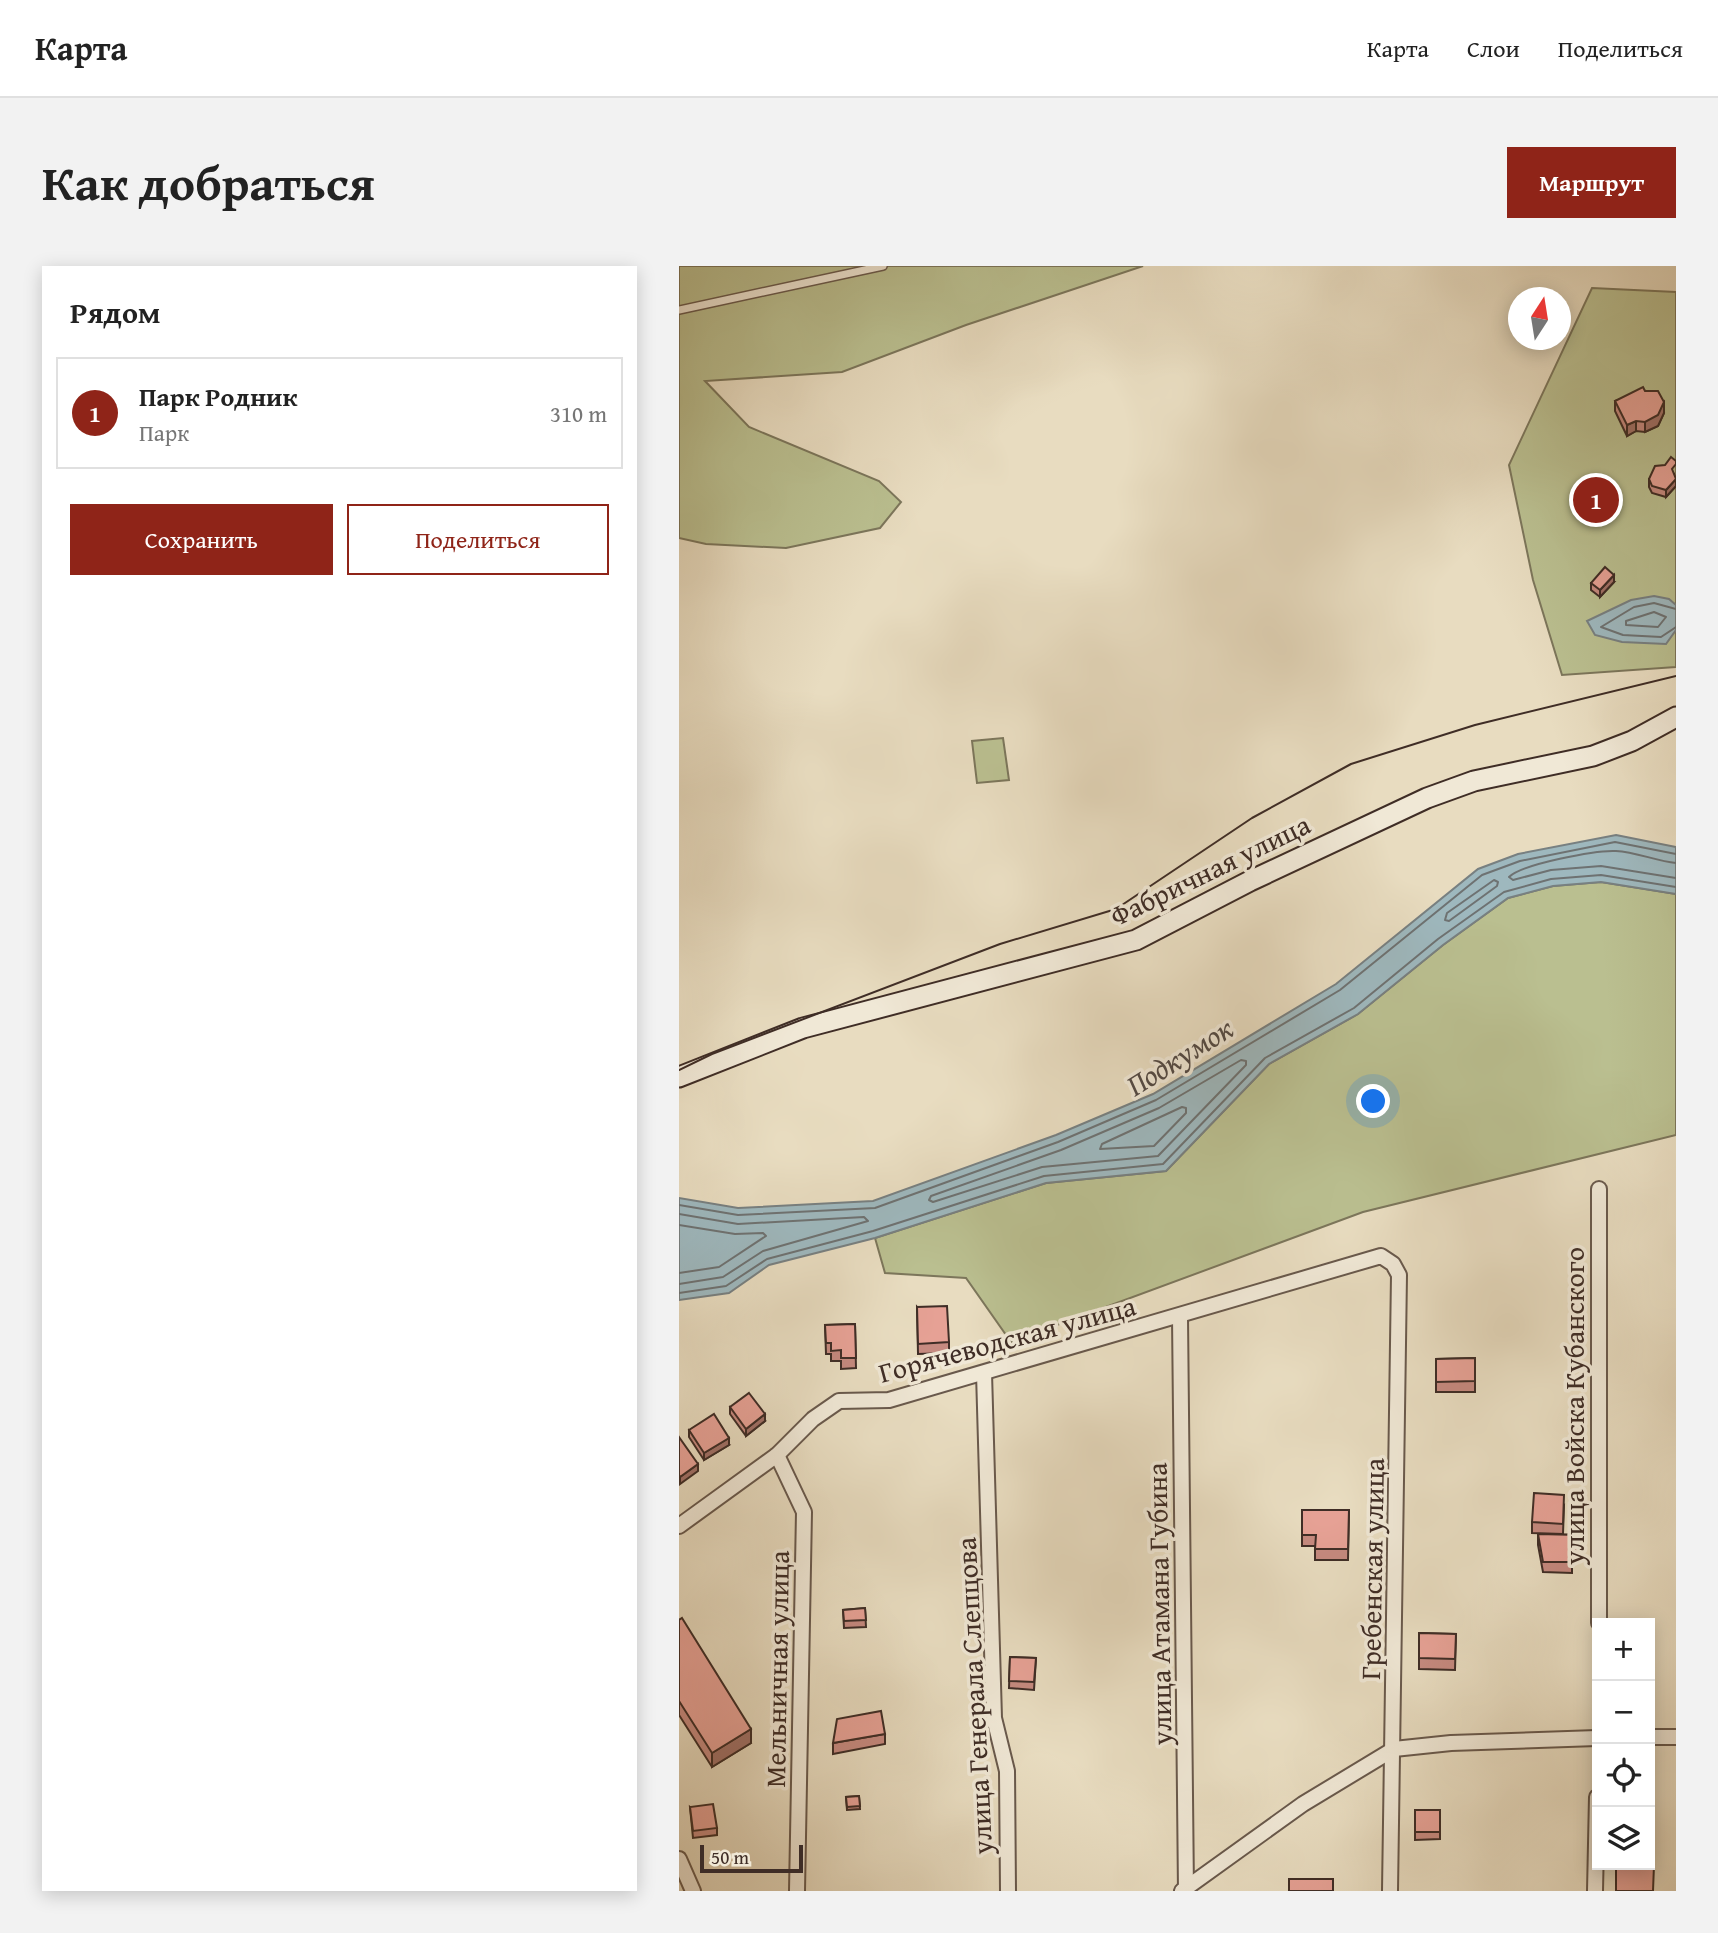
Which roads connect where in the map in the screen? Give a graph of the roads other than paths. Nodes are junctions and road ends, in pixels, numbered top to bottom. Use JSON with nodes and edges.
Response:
{"nodes":[{"id":1,"x":883,"y":266,"type":"edge"},
{"id":2,"x":679,"y":310,"type":"edge"},
{"id":3,"x":1676,"y":718,"type":"edge"},
{"id":4,"x":679,"y":1077,"type":"edge"},
{"id":5,"x":1599,"y":1188,"type":"dead end"},
{"id":6,"x":1381,"y":1256,"type":"joint"},
{"id":7,"x":1180,"y":1317,"type":"junction"},
{"id":8,"x":984,"y":1373,"type":"junction"},
{"id":9,"x":776,"y":1455,"type":"junction"},
{"id":10,"x":679,"y":1526,"type":"edge"},
{"id":11,"x":1598,"y":1618,"type":"edge"},
{"id":12,"x":1655,"y":1737,"type":"edge"},
{"id":13,"x":1676,"y":1737,"type":"edge"},
{"id":14,"x":1592,"y":1738,"type":"edge"},
{"id":15,"x":1394,"y":1749,"type":"junction"},
{"id":16,"x":1597,"y":1807,"type":"edge"},
{"id":17,"x":679,"y":1859,"type":"edge"},
{"id":18,"x":1185,"y":1890,"type":"edge"},
{"id":19,"x":693,"y":1891,"type":"edge"},
{"id":20,"x":797,"y":1891,"type":"edge"},
{"id":21,"x":1009,"y":1891,"type":"edge"},
{"id":22,"x":1391,"y":1891,"type":"edge"},
{"id":23,"x":1595,"y":1891,"type":"edge"}],
"edges":[{"from":1,"to":2,"type":"lane"},
{"from":3,"to":4,"type":"main road","name":"Фабричная улица"},
{"from":5,"to":11,"type":"street","name":"улица Войска Кубанского"},
{"from":6,"to":7,"type":"street","name":"Горячеводская улица"},
{"from":6,"to":15,"type":"street","name":"Гребенская улица"},
{"from":7,"to":8,"type":"street","name":"Горячеводская улица"},
{"from":7,"to":18,"type":"street","name":"улица Атамана Губина"},
{"from":8,"to":9,"type":"street","name":"Горячеводская улица"},
{"from":8,"to":21,"type":"street","name":"улица Генерала Слепцова"},
{"from":9,"to":10,"type":"street","name":"Горячеводская улица"},
{"from":9,"to":20,"type":"street","name":"Мельничная улица"},
{"from":12,"to":13,"type":"street"},
{"from":14,"to":15,"type":"street"},
{"from":15,"to":18,"type":"street"},
{"from":15,"to":22,"type":"street","name":"Гребенская улица"},
{"from":16,"to":23,"type":"street"},
{"from":17,"to":19,"type":"street"}]}
